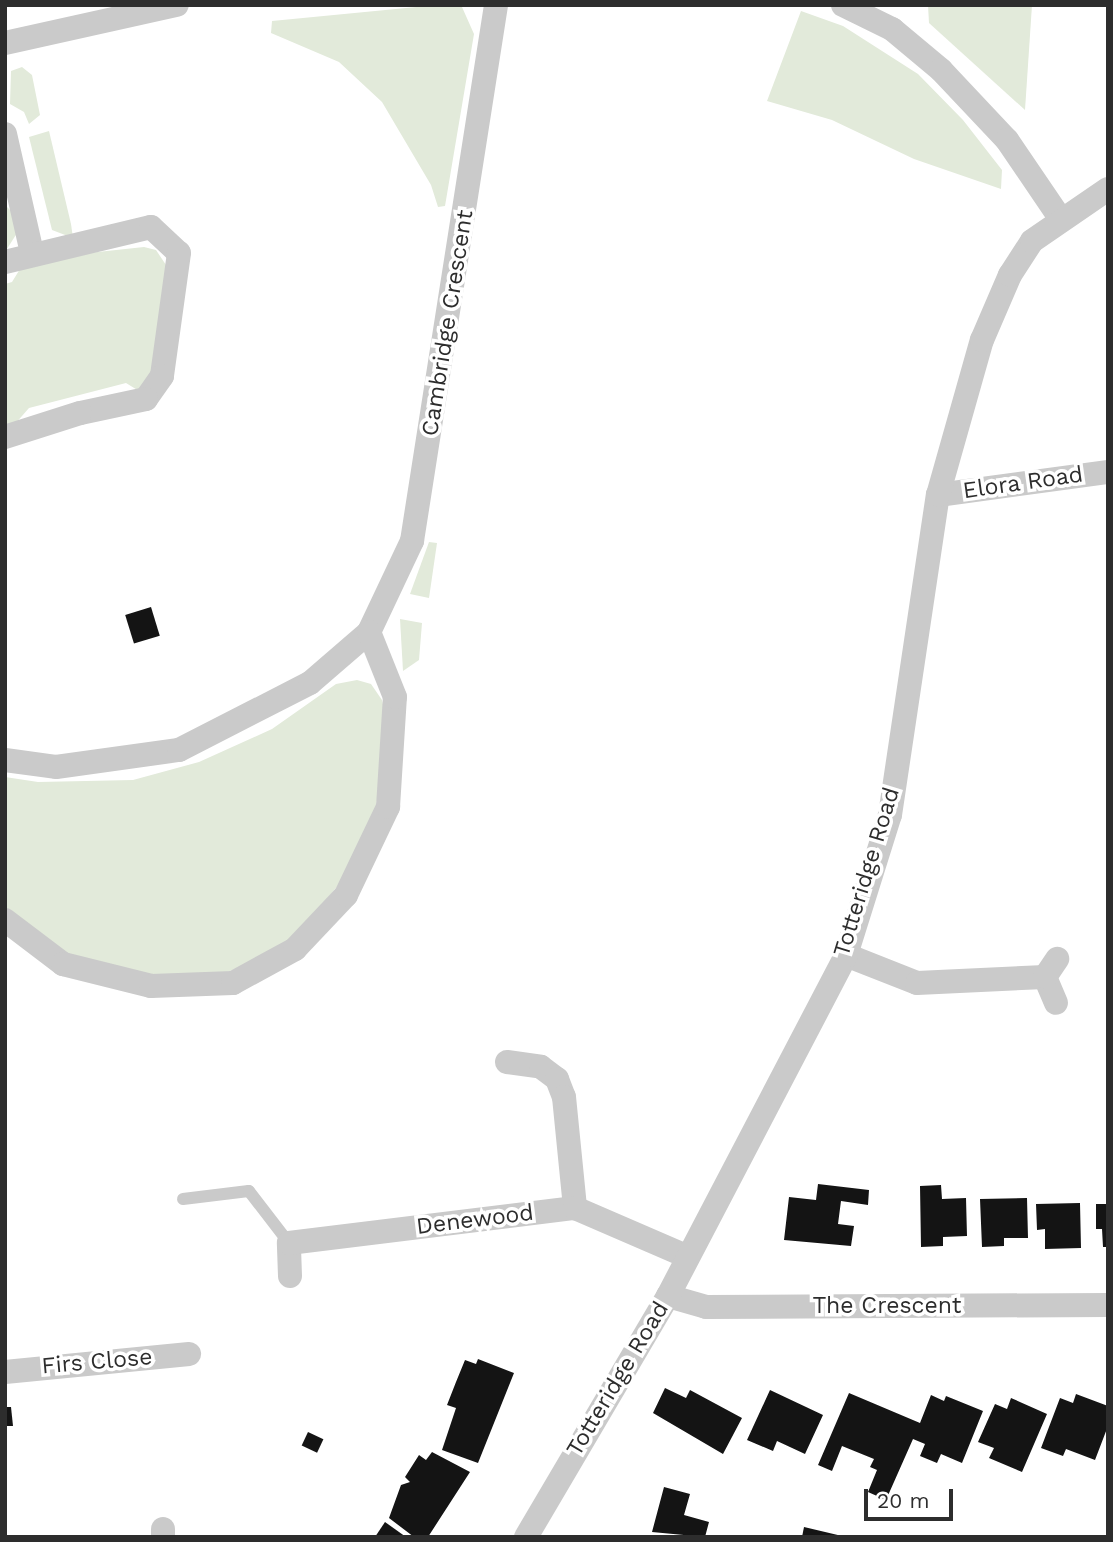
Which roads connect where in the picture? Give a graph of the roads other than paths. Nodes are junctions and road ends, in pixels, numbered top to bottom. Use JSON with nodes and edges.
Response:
{"nodes":[{"id":1,"x":177,"y":5,"type":"edge"},
{"id":2,"x":496,"y":5,"type":"edge"},
{"id":3,"x":843,"y":5,"type":"edge"},
{"id":4,"x":894,"y":17,"type":"edge"},
{"id":5,"x":5,"y":43,"type":"edge"},
{"id":6,"x":5,"y":134,"type":"edge"},
{"id":7,"x":1108,"y":189,"type":"edge"},
{"id":8,"x":1060,"y":218,"type":"junction"},
{"id":9,"x":32,"y":253,"type":"junction"},
{"id":10,"x":5,"y":262,"type":"edge"},
{"id":11,"x":5,"y":437,"type":"edge"},
{"id":12,"x":1108,"y":472,"type":"edge"},
{"id":13,"x":938,"y":495,"type":"junction"},
{"id":14,"x":369,"y":632,"type":"junction"},
{"id":15,"x":5,"y":760,"type":"edge"},
{"id":16,"x":5,"y":920,"type":"edge"},
{"id":17,"x":846,"y":955,"type":"junction"},
{"id":18,"x":1056,"y":1003,"type":"dead end"},
{"id":19,"x":506,"y":1062,"type":"dead end"},
{"id":20,"x":183,"y":1199,"type":"dead end"},
{"id":21,"x":575,"y":1208,"type":"junction"},
{"id":22,"x":289,"y":1243,"type":"junction"},
{"id":23,"x":686,"y":1256,"type":"junction"},
{"id":24,"x":290,"y":1276,"type":"dead end"},
{"id":25,"x":668,"y":1296,"type":"junction"},
{"id":26,"x":1108,"y":1305,"type":"edge"},
{"id":27,"x":189,"y":1354,"type":"dead end"},
{"id":28,"x":5,"y":1372,"type":"edge"},
{"id":29,"x":526,"y":1537,"type":"edge"}],
"edges":[{"from":1,"to":5,"type":"street"},
{"from":2,"to":14,"type":"street","name":"Cambridge Crescent"},
{"from":3,"to":4,"type":"street"},
{"from":4,"to":8,"type":"street"},
{"from":6,"to":9,"type":"street"},
{"from":7,"to":8,"type":"street","name":"Totteridge Road"},
{"from":8,"to":13,"type":"street","name":"Totteridge Road"},
{"from":9,"to":10,"type":"street"},
{"from":9,"to":11,"type":"street"},
{"from":12,"to":13,"type":"street","name":"Elora Road"},
{"from":13,"to":17,"type":"street","name":"Totteridge Road"},
{"from":14,"to":15,"type":"street","name":"Cambridge Crescent"},
{"from":14,"to":16,"type":"street"},
{"from":17,"to":18,"type":"street"},
{"from":17,"to":23,"type":"street","name":"Totteridge Road"},
{"from":19,"to":21,"type":"street"},
{"from":20,"to":22,"type":"lane"},
{"from":21,"to":22,"type":"street","name":"Denewood"},
{"from":21,"to":23,"type":"street"},
{"from":22,"to":24,"type":"street"},
{"from":23,"to":25,"type":"street","name":"Totteridge Road"},
{"from":25,"to":26,"type":"street","name":"The Crescent"},
{"from":25,"to":29,"type":"street","name":"Totteridge Road"},
{"from":27,"to":28,"type":"street","name":"Firs Close"}]}
